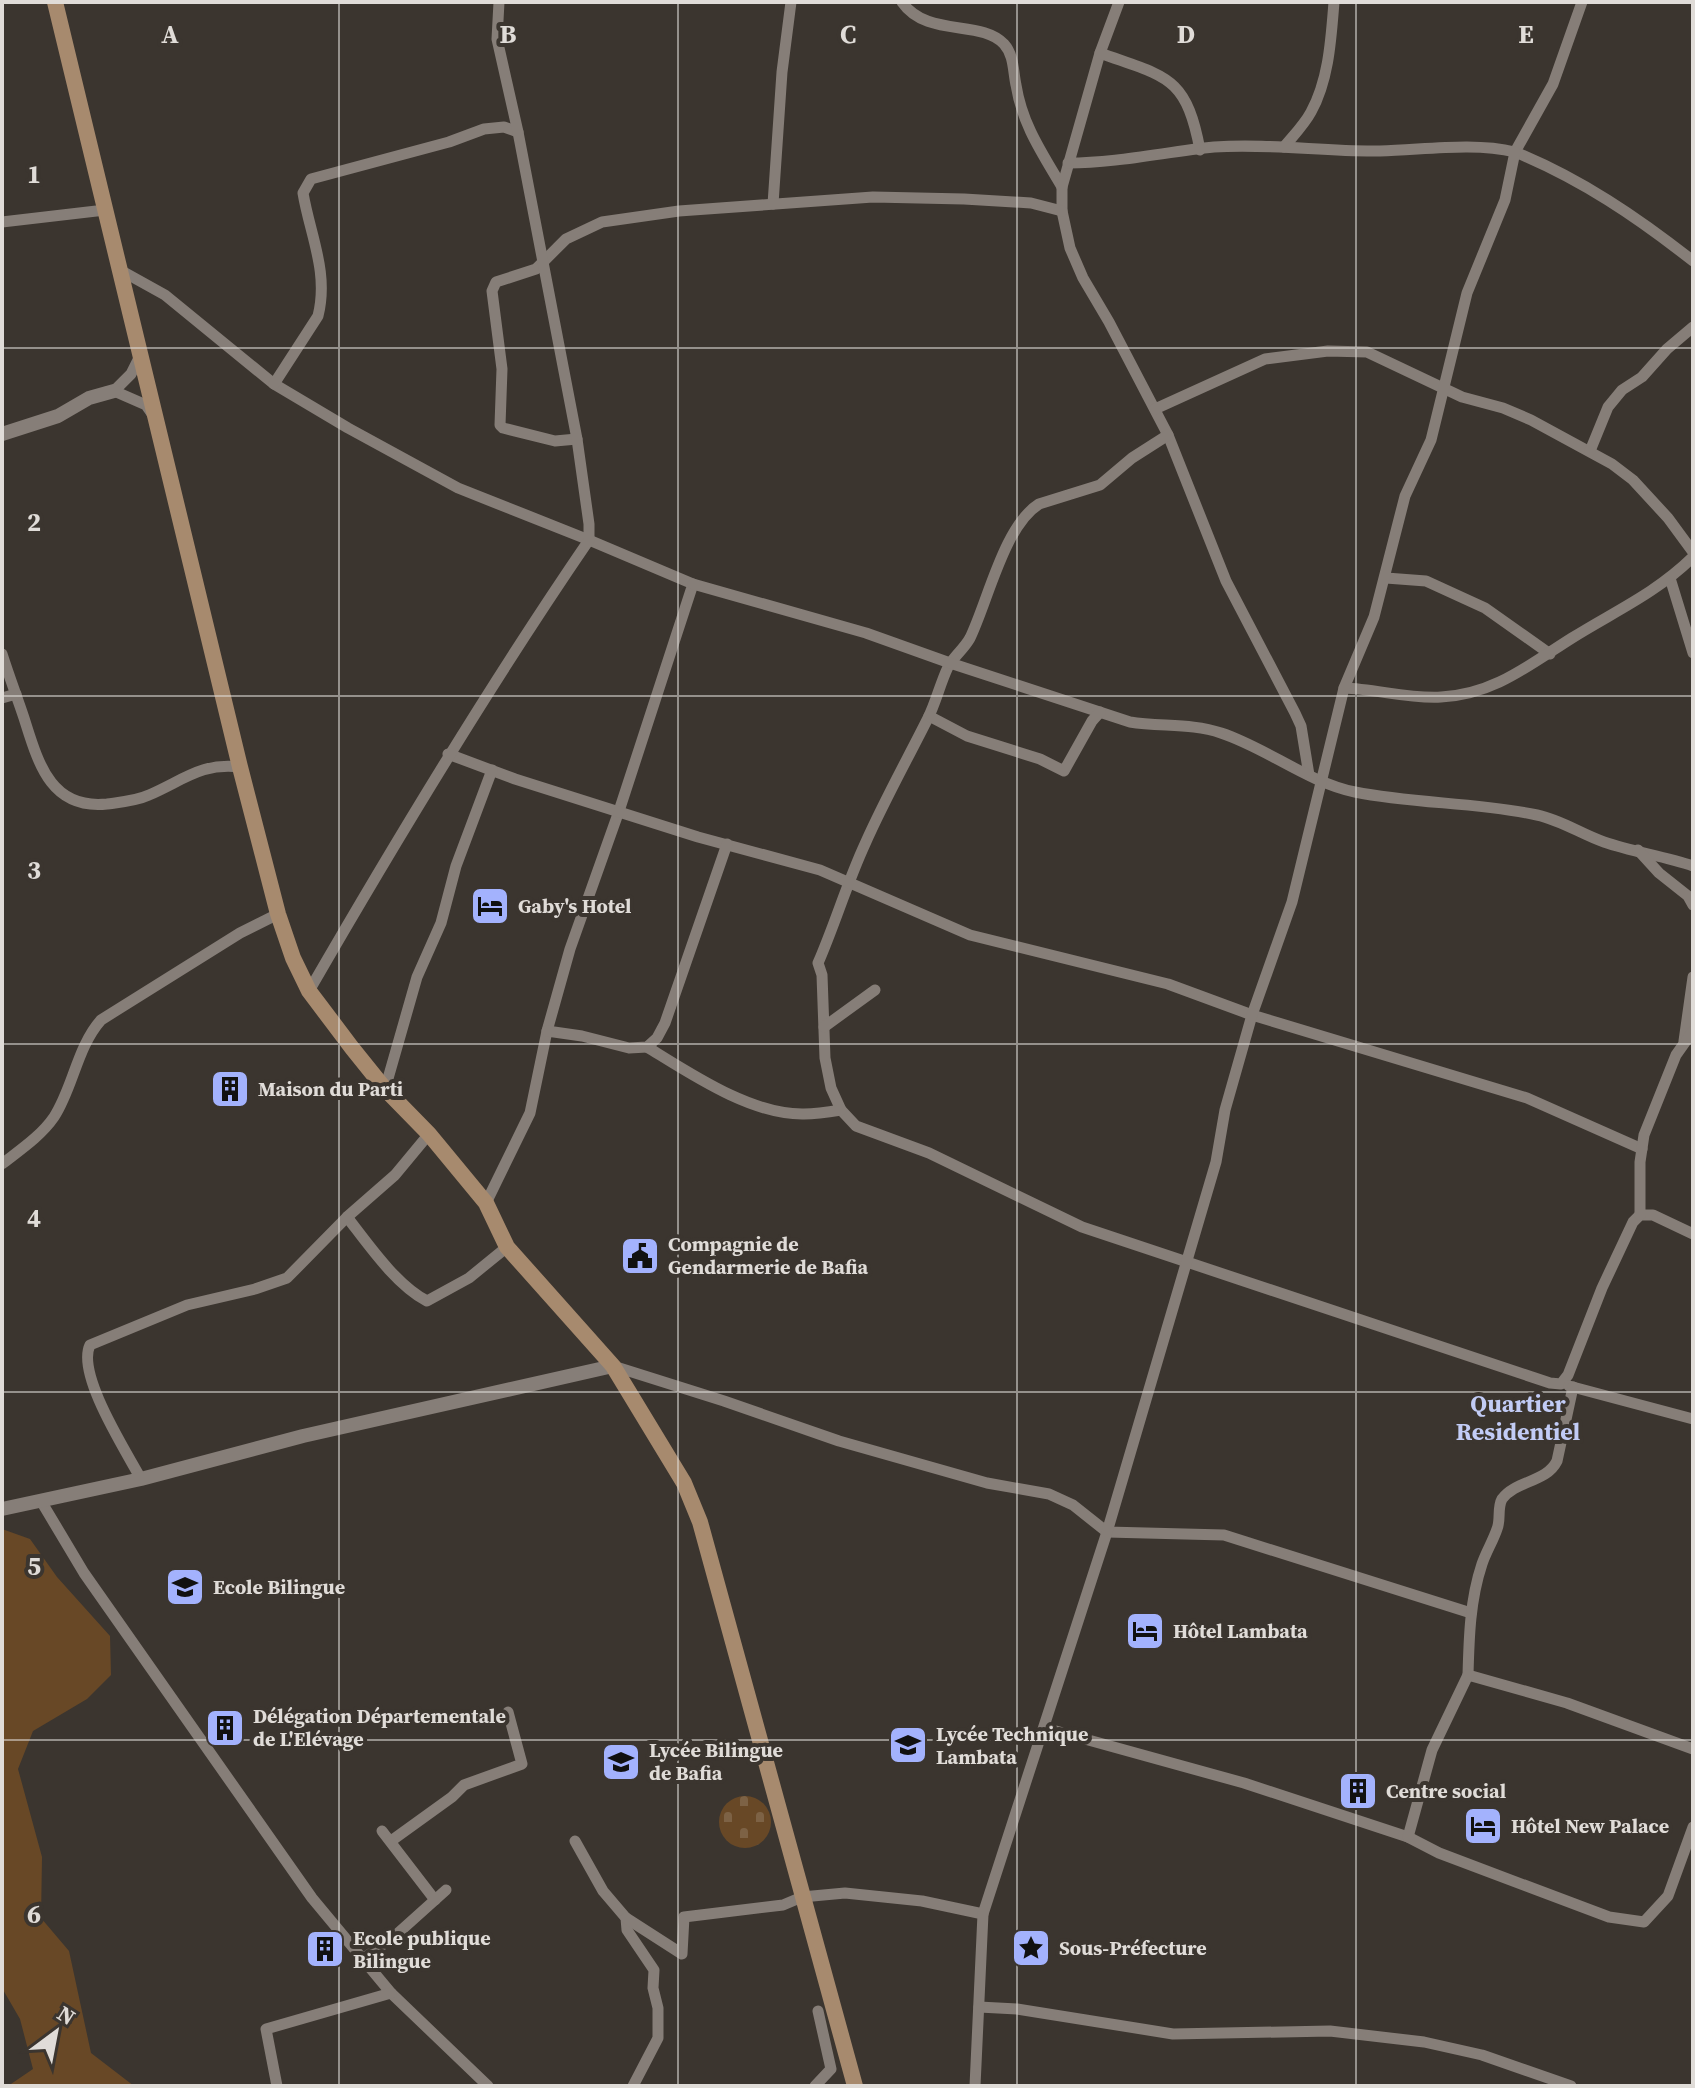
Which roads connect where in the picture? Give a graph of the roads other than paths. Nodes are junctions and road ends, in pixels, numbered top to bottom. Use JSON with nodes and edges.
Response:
{"nodes":[{"id":1,"x":55,"y":2,"type":"edge"},
{"id":2,"x":499,"y":2,"type":"edge"},
{"id":3,"x":791,"y":2,"type":"edge"},
{"id":4,"x":902,"y":2,"type":"edge"},
{"id":5,"x":1119,"y":2,"type":"edge"},
{"id":6,"x":1334,"y":2,"type":"edge"},
{"id":7,"x":1582,"y":2,"type":"edge"},
{"id":8,"x":1100,"y":53,"type":"junction"},
{"id":9,"x":518,"y":132,"type":"junction"},
{"id":10,"x":1284,"y":147,"type":"junction"},
{"id":11,"x":1200,"y":150,"type":"junction"},
{"id":12,"x":1515,"y":152,"type":"junction"},
{"id":13,"x":1068,"y":163,"type":"junction"},
{"id":14,"x":1062,"y":187,"type":"junction"},
{"id":15,"x":773,"y":204,"type":"junction"},
{"id":16,"x":105,"y":210,"type":"junction"},
{"id":17,"x":1062,"y":211,"type":"junction"},
{"id":18,"x":2,"y":222,"type":"edge"},
{"id":19,"x":542,"y":260,"type":"junction"},
{"id":20,"x":1693,"y":261,"type":"edge"},
{"id":21,"x":120,"y":270,"type":"junction"},
{"id":22,"x":1693,"y":327,"type":"edge"},
{"id":23,"x":140,"y":356,"type":"junction"},
{"id":24,"x":274,"y":384,"type":"junction"},
{"id":25,"x":1444,"y":387,"type":"junction"},
{"id":26,"x":114,"y":391,"type":"junction"},
{"id":27,"x":1155,"y":409,"type":"junction"},
{"id":28,"x":154,"y":417,"type":"junction"},
{"id":29,"x":2,"y":434,"type":"edge"},
{"id":30,"x":1168,"y":435,"type":"junction"},
{"id":31,"x":577,"y":439,"type":"junction"},
{"id":32,"x":1590,"y":451,"type":"junction"},
{"id":33,"x":589,"y":540,"type":"junction"},
{"id":34,"x":1693,"y":555,"type":"edge"},
{"id":35,"x":1386,"y":578,"type":"junction"},
{"id":36,"x":1670,"y":578,"type":"junction"},
{"id":37,"x":693,"y":584,"type":"junction"},
{"id":38,"x":1693,"y":653,"type":"edge"},
{"id":39,"x":2,"y":654,"type":"edge"},
{"id":40,"x":1550,"y":654,"type":"junction"},
{"id":41,"x":950,"y":663,"type":"junction"},
{"id":42,"x":1344,"y":688,"type":"junction"},
{"id":43,"x":16,"y":694,"type":"junction"},
{"id":44,"x":2,"y":698,"type":"edge"},
{"id":45,"x":1100,"y":712,"type":"junction"},
{"id":46,"x":929,"y":716,"type":"junction"},
{"id":47,"x":448,"y":754,"type":"junction"},
{"id":48,"x":240,"y":767,"type":"junction"},
{"id":49,"x":492,"y":770,"type":"junction"},
{"id":50,"x":1309,"y":775,"type":"junction"},
{"id":51,"x":1323,"y":781,"type":"junction"},
{"id":52,"x":619,"y":811,"type":"junction"},
{"id":53,"x":727,"y":844,"type":"junction"},
{"id":54,"x":1638,"y":849,"type":"junction"},
{"id":55,"x":1693,"y":866,"type":"edge"},
{"id":56,"x":848,"y":881,"type":"junction"},
{"id":57,"x":1693,"y":905,"type":"edge"},
{"id":58,"x":278,"y":914,"type":"junction"},
{"id":59,"x":1693,"y":977,"type":"edge"},
{"id":60,"x":875,"y":990,"type":"dead end"},
{"id":61,"x":309,"y":991,"type":"junction"},
{"id":62,"x":1252,"y":1015,"type":"junction"},
{"id":63,"x":824,"y":1027,"type":"junction"},
{"id":64,"x":547,"y":1031,"type":"junction"},
{"id":65,"x":1693,"y":1031,"type":"edge"},
{"id":66,"x":1684,"y":1041,"type":"junction"},
{"id":67,"x":647,"y":1047,"type":"junction"},
{"id":68,"x":385,"y":1089,"type":"junction"},
{"id":69,"x":841,"y":1110,"type":"junction"},
{"id":70,"x":429,"y":1134,"type":"junction"},
{"id":71,"x":1642,"y":1149,"type":"junction"},
{"id":72,"x":2,"y":1164,"type":"edge"},
{"id":73,"x":486,"y":1203,"type":"junction"},
{"id":74,"x":1640,"y":1215,"type":"junction"},
{"id":75,"x":347,"y":1217,"type":"junction"},
{"id":76,"x":1693,"y":1234,"type":"edge"},
{"id":77,"x":507,"y":1247,"type":"junction"},
{"id":78,"x":1186,"y":1261,"type":"junction"},
{"id":79,"x":613,"y":1366,"type":"junction"},
{"id":80,"x":1567,"y":1386,"type":"junction"},
{"id":81,"x":1693,"y":1419,"type":"edge"},
{"id":82,"x":141,"y":1479,"type":"junction"},
{"id":83,"x":41,"y":1501,"type":"junction"},
{"id":84,"x":2,"y":1509,"type":"edge"},
{"id":85,"x":1107,"y":1532,"type":"junction"},
{"id":86,"x":1471,"y":1613,"type":"junction"},
{"id":87,"x":1468,"y":1675,"type":"junction"},
{"id":88,"x":508,"y":1712,"type":"dead end"},
{"id":89,"x":1045,"y":1728,"type":"junction"},
{"id":90,"x":1693,"y":1749,"type":"edge"},
{"id":91,"x":1693,"y":1827,"type":"edge"},
{"id":92,"x":382,"y":1831,"type":"dead end"},
{"id":93,"x":1408,"y":1837,"type":"junction"},
{"id":94,"x":391,"y":1841,"type":"junction"},
{"id":95,"x":575,"y":1841,"type":"dead end"},
{"id":96,"x":446,"y":1890,"type":"dead end"},
{"id":97,"x":802,"y":1897,"type":"junction"},
{"id":98,"x":435,"y":1900,"type":"junction"},
{"id":99,"x":983,"y":1914,"type":"junction"},
{"id":100,"x":626,"y":1918,"type":"junction"},
{"id":101,"x":363,"y":1959,"type":"junction"},
{"id":102,"x":391,"y":1993,"type":"junction"},
{"id":103,"x":979,"y":2007,"type":"junction"},
{"id":104,"x":818,"y":2011,"type":"dead end"},
{"id":105,"x":277,"y":2086,"type":"edge"},
{"id":106,"x":488,"y":2086,"type":"edge"},
{"id":107,"x":633,"y":2086,"type":"edge"},
{"id":108,"x":815,"y":2086,"type":"edge"},
{"id":109,"x":855,"y":2086,"type":"edge"},
{"id":110,"x":975,"y":2086,"type":"edge"},
{"id":111,"x":1571,"y":2086,"type":"edge"}],
"edges":[{"from":1,"to":16,"type":"main road"},
{"from":2,"to":9,"type":"street"},
{"from":3,"to":15,"type":"street"},
{"from":4,"to":14,"type":"street"},
{"from":5,"to":8,"type":"street"},
{"from":6,"to":10,"type":"street"},
{"from":7,"to":12,"type":"street"},
{"from":8,"to":11,"type":"street"},
{"from":8,"to":13,"type":"street"},
{"from":9,"to":19,"type":"street"},
{"from":9,"to":24,"type":"street"},
{"from":10,"to":11,"type":"street"},
{"from":10,"to":12,"type":"street"},
{"from":11,"to":13,"type":"street"},
{"from":12,"to":20,"type":"street"},
{"from":12,"to":25,"type":"street"},
{"from":13,"to":14,"type":"street"},
{"from":14,"to":17,"type":"street"},
{"from":15,"to":17,"type":"street"},
{"from":15,"to":19,"type":"street"},
{"from":16,"to":18,"type":"street"},
{"from":16,"to":21,"type":"main road"},
{"from":17,"to":27,"type":"street"},
{"from":19,"to":31,"type":"street"},
{"from":19,"to":31,"type":"street"},
{"from":21,"to":23,"type":"main road"},
{"from":21,"to":24,"type":"street"},
{"from":22,"to":32,"type":"street"},
{"from":23,"to":26,"type":"street"},
{"from":23,"to":28,"type":"main road"},
{"from":24,"to":33,"type":"street"},
{"from":25,"to":27,"type":"street"},
{"from":25,"to":32,"type":"street"},
{"from":25,"to":35,"type":"street"},
{"from":26,"to":28,"type":"street"},
{"from":26,"to":29,"type":"street"},
{"from":27,"to":30,"type":"street"},
{"from":28,"to":48,"type":"main road"},
{"from":30,"to":41,"type":"street"},
{"from":30,"to":50,"type":"street"},
{"from":31,"to":33,"type":"street"},
{"from":32,"to":34,"type":"street"},
{"from":33,"to":37,"type":"street"},
{"from":33,"to":47,"type":"street"},
{"from":34,"to":36,"type":"street"},
{"from":35,"to":40,"type":"street"},
{"from":35,"to":42,"type":"street"},
{"from":36,"to":38,"type":"street"},
{"from":36,"to":40,"type":"street"},
{"from":37,"to":41,"type":"street"},
{"from":37,"to":52,"type":"street"},
{"from":39,"to":43,"type":"street"},
{"from":40,"to":42,"type":"street"},
{"from":41,"to":45,"type":"street"},
{"from":41,"to":46,"type":"street"},
{"from":42,"to":51,"type":"street"},
{"from":43,"to":44,"type":"street"},
{"from":43,"to":48,"type":"street"},
{"from":45,"to":46,"type":"street"},
{"from":45,"to":50,"type":"street"},
{"from":46,"to":56,"type":"street"},
{"from":47,"to":49,"type":"street"},
{"from":47,"to":61,"type":"street"},
{"from":48,"to":58,"type":"main road"},
{"from":49,"to":52,"type":"street"},
{"from":49,"to":68,"type":"street"},
{"from":50,"to":51,"type":"street"},
{"from":51,"to":54,"type":"street"},
{"from":51,"to":62,"type":"street"},
{"from":52,"to":53,"type":"street"},
{"from":52,"to":64,"type":"street"},
{"from":53,"to":56,"type":"street"},
{"from":53,"to":67,"type":"street"},
{"from":54,"to":55,"type":"street"},
{"from":54,"to":57,"type":"street"},
{"from":56,"to":62,"type":"street"},
{"from":56,"to":63,"type":"street"},
{"from":58,"to":61,"type":"main road"},
{"from":58,"to":72,"type":"street"},
{"from":59,"to":66,"type":"street"},
{"from":60,"to":63,"type":"street"},
{"from":61,"to":68,"type":"main road"},
{"from":62,"to":71,"type":"street"},
{"from":62,"to":78,"type":"street"},
{"from":63,"to":69,"type":"street"},
{"from":64,"to":67,"type":"street"},
{"from":64,"to":73,"type":"street"},
{"from":65,"to":66,"type":"street"},
{"from":66,"to":71,"type":"street"},
{"from":67,"to":69,"type":"street"},
{"from":68,"to":70,"type":"main road"},
{"from":69,"to":78,"type":"street"},
{"from":70,"to":73,"type":"main road"},
{"from":70,"to":75,"type":"street"},
{"from":71,"to":74,"type":"street"},
{"from":73,"to":77,"type":"main road"},
{"from":74,"to":76,"type":"street"},
{"from":74,"to":80,"type":"street"},
{"from":75,"to":77,"type":"street"},
{"from":75,"to":82,"type":"street"},
{"from":77,"to":79,"type":"main road"},
{"from":78,"to":80,"type":"street"},
{"from":78,"to":85,"type":"street"},
{"from":79,"to":82,"type":"street"},
{"from":79,"to":85,"type":"street"},
{"from":79,"to":97,"type":"main road"},
{"from":80,"to":81,"type":"street"},
{"from":80,"to":86,"type":"street"},
{"from":82,"to":83,"type":"street"},
{"from":83,"to":84,"type":"street"},
{"from":83,"to":101,"type":"street"},
{"from":85,"to":86,"type":"street"},
{"from":85,"to":89,"type":"street"},
{"from":86,"to":87,"type":"street"},
{"from":87,"to":90,"type":"street"},
{"from":87,"to":93,"type":"street"},
{"from":88,"to":94,"type":"street"},
{"from":89,"to":93,"type":"street"},
{"from":89,"to":99,"type":"street"},
{"from":91,"to":93,"type":"street"},
{"from":92,"to":94,"type":"street"},
{"from":94,"to":98,"type":"street"},
{"from":95,"to":100,"type":"street"},
{"from":96,"to":98,"type":"street"},
{"from":97,"to":99,"type":"street"},
{"from":97,"to":100,"type":"street"},
{"from":97,"to":109,"type":"main road"},
{"from":98,"to":101,"type":"street"},
{"from":99,"to":103,"type":"street"},
{"from":100,"to":107,"type":"street"},
{"from":101,"to":102,"type":"street"},
{"from":102,"to":105,"type":"street"},
{"from":102,"to":106,"type":"street"},
{"from":103,"to":110,"type":"street"},
{"from":103,"to":111,"type":"street"},
{"from":104,"to":108,"type":"street"}]}
